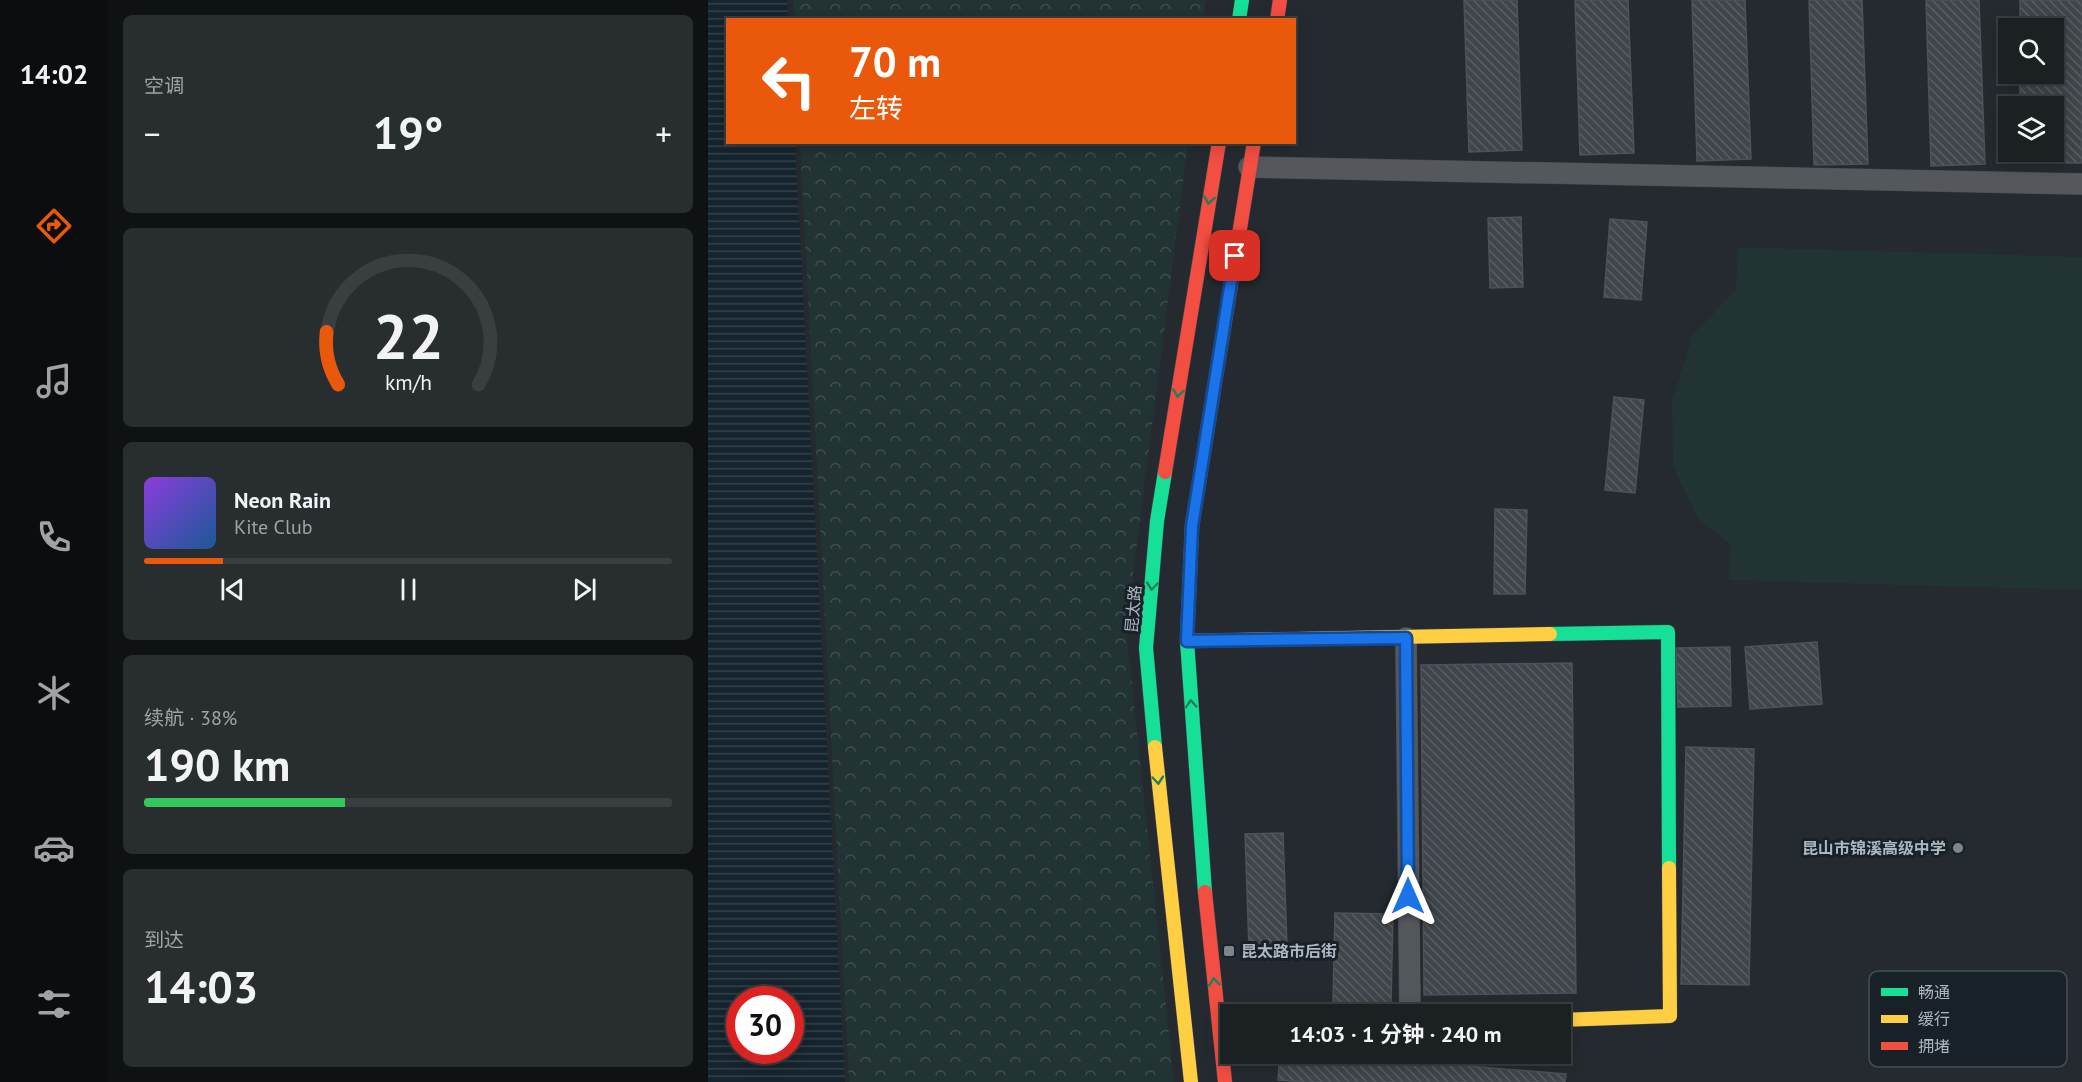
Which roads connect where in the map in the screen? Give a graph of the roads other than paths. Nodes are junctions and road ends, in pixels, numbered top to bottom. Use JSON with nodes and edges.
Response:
{"nodes":[{"id":1,"x":1242,"y":0,"type":"edge"},
{"id":2,"x":1280,"y":0,"type":"edge"},
{"id":3,"x":1239,"y":18,"type":"edge"},
{"id":4,"x":1276,"y":18,"type":"edge"},
{"id":5,"x":1219,"y":144,"type":"edge"},
{"id":6,"x":1254,"y":144,"type":"edge"},
{"id":7,"x":1249,"y":167,"type":"junction"},
{"id":8,"x":2082,"y":184,"type":"edge"},
{"id":9,"x":1406,"y":638,"type":"junction"},
{"id":10,"x":1187,"y":641,"type":"junction"},
{"id":11,"x":1410,"y":1004,"type":"edge"},
{"id":12,"x":1571,"y":1020,"type":"edge"},
{"id":13,"x":1191,"y":1082,"type":"edge"},
{"id":14,"x":1225,"y":1082,"type":"edge"}],
"edges":[{"from":1,"to":3,"type":"main road"},
{"from":2,"to":4,"type":"main road"},
{"from":5,"to":13,"type":"main road","name":"昆太路","one_way":true},
{"from":6,"to":7,"type":"main road"},
{"from":7,"to":8,"type":"street"},
{"from":7,"to":10,"type":"main road"},
{"from":9,"to":10,"type":"main road"},
{"from":9,"to":11,"type":"street"},
{"from":9,"to":12,"type":"main road"},
{"from":14,"to":10,"type":"main road","one_way":true}]}
